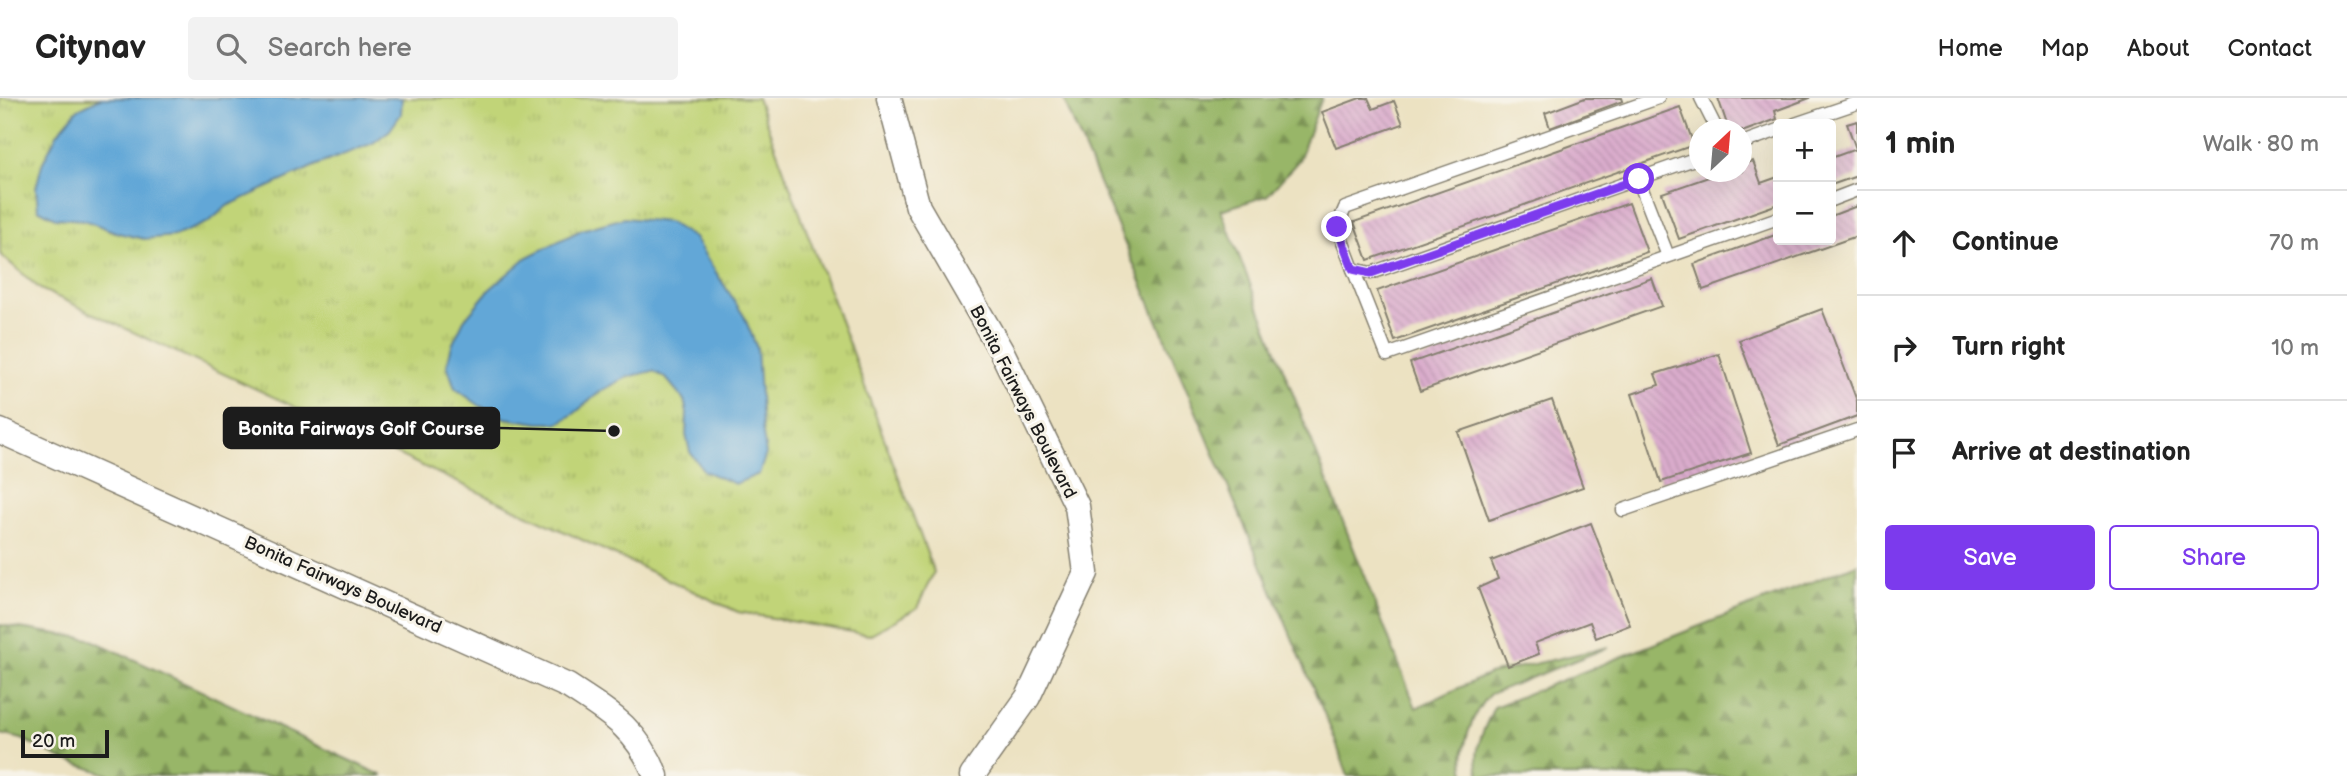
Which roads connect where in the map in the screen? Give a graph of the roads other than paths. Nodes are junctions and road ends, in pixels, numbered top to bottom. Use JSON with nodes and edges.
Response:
{"nodes":[{"id":1,"x":888,"y":98,"type":"edge"},
{"id":2,"x":1658,"y":98,"type":"edge"},
{"id":3,"x":1701,"y":98,"type":"edge"},
{"id":4,"x":1857,"y":103,"type":"edge"},
{"id":5,"x":1712,"y":119,"type":"edge"},
{"id":6,"x":1810,"y":119,"type":"edge"},
{"id":7,"x":1773,"y":132,"type":"edge"},
{"id":8,"x":1752,"y":139,"type":"edge"},
{"id":9,"x":1689,"y":162,"type":"edge"},
{"id":10,"x":1639,"y":179,"type":"junction"},
{"id":11,"x":1857,"y":190,"type":"edge"},
{"id":12,"x":1836,"y":198,"type":"edge"},
{"id":13,"x":1773,"y":220,"type":"edge"},
{"id":14,"x":1668,"y":256,"type":"junction"},
{"id":15,"x":1353,"y":269,"type":"junction"},
{"id":16,"x":0,"y":430,"type":"edge"},
{"id":17,"x":1857,"y":430,"type":"edge"},
{"id":18,"x":1623,"y":510,"type":"dead end"},
{"id":19,"x":656,"y":776,"type":"edge"},
{"id":20,"x":972,"y":776,"type":"edge"}],
"edges":[{"from":1,"to":20,"type":"street","name":"Bonita Fairways Boulevard"},
{"from":2,"to":15,"type":"lane"},
{"from":3,"to":5,"type":"lane"},
{"from":4,"to":6,"type":"lane"},
{"from":7,"to":8,"type":"lane"},
{"from":9,"to":10,"type":"lane"},
{"from":10,"to":14,"type":"lane"},
{"from":10,"to":15,"type":"lane"},
{"from":11,"to":12,"type":"lane"},
{"from":13,"to":14,"type":"lane"},
{"from":14,"to":15,"type":"lane"},
{"from":16,"to":19,"type":"street","name":"Bonita Fairways Boulevard"},
{"from":17,"to":18,"type":"lane"}]}
